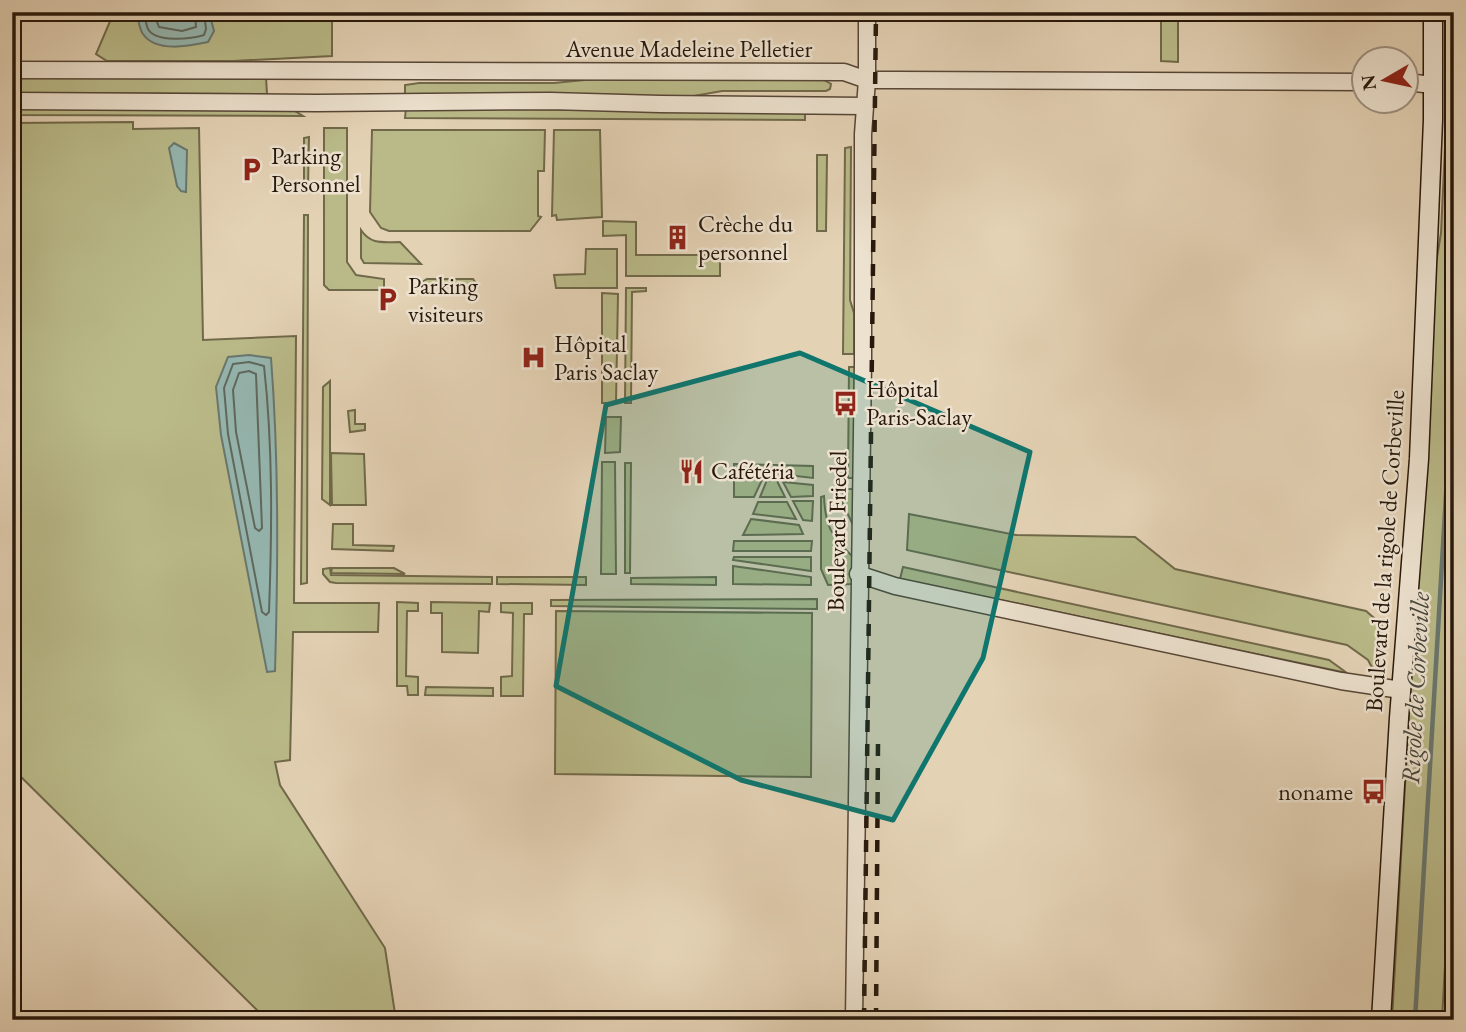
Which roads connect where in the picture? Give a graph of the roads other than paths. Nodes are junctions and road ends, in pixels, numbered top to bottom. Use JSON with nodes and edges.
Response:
{"nodes":[{"id":1,"x":867,"y":12,"type":"edge"},
{"id":2,"x":1433,"y":12,"type":"edge"},
{"id":3,"x":12,"y":70,"type":"edge"},
{"id":4,"x":867,"y":80,"type":"junction"},
{"id":5,"x":1350,"y":82,"type":"edge"},
{"id":6,"x":1420,"y":84,"type":"edge"},
{"id":7,"x":1433,"y":85,"type":"junction"},
{"id":8,"x":12,"y":101,"type":"edge"},
{"id":9,"x":865,"y":106,"type":"junction"},
{"id":10,"x":858,"y":574,"type":"junction"},
{"id":11,"x":1401,"y":690,"type":"junction"},
{"id":12,"x":853,"y":1020,"type":"edge"},
{"id":13,"x":1381,"y":1020,"type":"edge"}],
"edges":[{"from":1,"to":4,"type":"street","name":"Boulevard Friedel"},
{"from":2,"to":7,"type":"main road","name":"Boulevard de la rigole de Corbeville"},
{"from":3,"to":4,"type":"street","name":"Avenue Madeleine Pelletier"},
{"from":4,"to":5,"type":"street","name":"Avenue Madeleine Pelletier"},
{"from":4,"to":9,"type":"street","name":"Boulevard Friedel"},
{"from":6,"to":7,"type":"street"},
{"from":7,"to":11,"type":"main road","name":"Boulevard de la rigole de Corbeville"},
{"from":8,"to":9,"type":"street"},
{"from":9,"to":10,"type":"street","name":"Boulevard Friedel"},
{"from":10,"to":11,"type":"street"},
{"from":10,"to":12,"type":"street","name":"Boulevard Friedel"},
{"from":11,"to":13,"type":"main road","name":"Boulevard de la rigole de Corbeville"}]}
